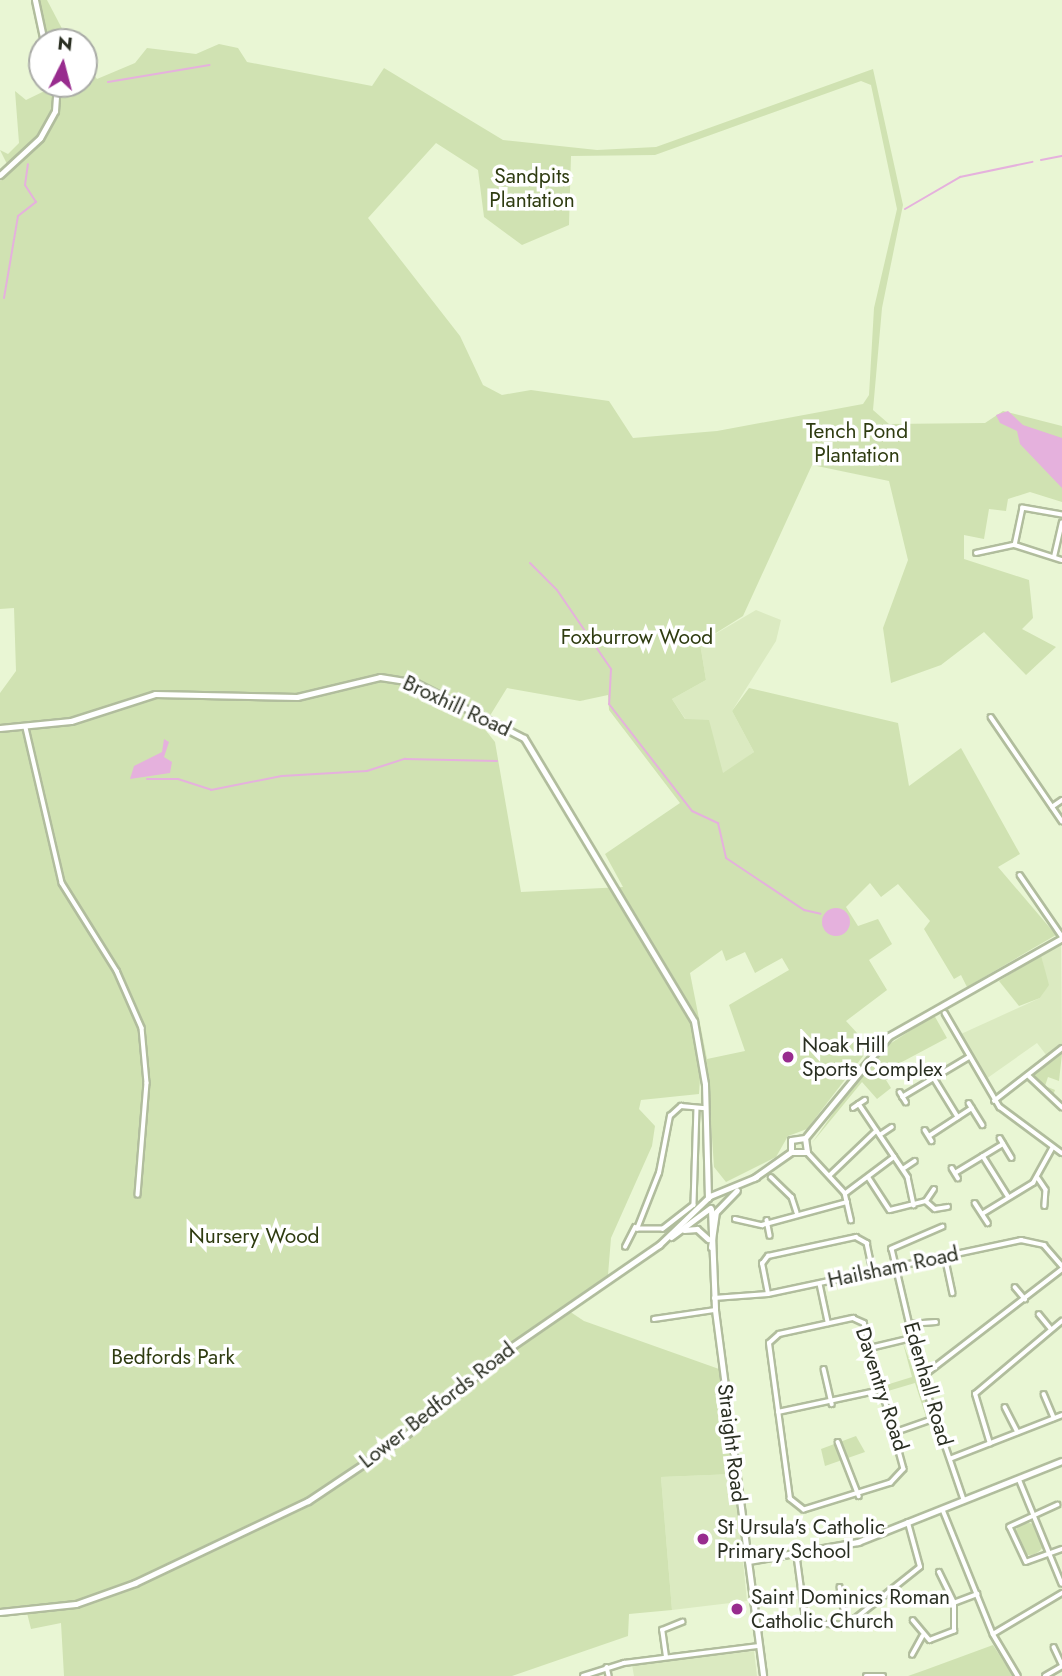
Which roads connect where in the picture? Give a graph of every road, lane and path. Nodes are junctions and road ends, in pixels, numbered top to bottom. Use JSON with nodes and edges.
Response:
{"nodes":[{"id":1,"x":35,"y":0,"type":"edge"},
{"id":2,"x":41,"y":28,"type":"edge"},
{"id":3,"x":55,"y":98,"type":"edge"},
{"id":4,"x":0,"y":175,"type":"edge"},
{"id":5,"x":1062,"y":515,"type":"edge"},
{"id":6,"x":1062,"y":523,"type":"edge"},
{"id":7,"x":1015,"y":545,"type":"junction"},
{"id":8,"x":976,"y":553,"type":"dead end"},
{"id":9,"x":1054,"y":557,"type":"junction"},
{"id":10,"x":1062,"y":560,"type":"edge"},
{"id":11,"x":991,"y":717,"type":"dead end"},
{"id":12,"x":0,"y":728,"type":"edge"},
{"id":13,"x":26,"y":729,"type":"junction"},
{"id":14,"x":1062,"y":800,"type":"edge"},
{"id":15,"x":1052,"y":807,"type":"junction"},
{"id":16,"x":1062,"y":821,"type":"edge"},
{"id":17,"x":1020,"y":875,"type":"dead end"},
{"id":18,"x":1062,"y":937,"type":"edge"},
{"id":19,"x":944,"y":1013,"type":"dead end"},
{"id":20,"x":1062,"y":1049,"type":"edge"},
{"id":21,"x":969,"y":1057,"type":"junction"},
{"id":22,"x":1028,"y":1075,"type":"junction"},
{"id":23,"x":934,"y":1078,"type":"junction"},
{"id":24,"x":865,"y":1100,"type":"dead end"},
{"id":25,"x":995,"y":1101,"type":"junction"},
{"id":26,"x":906,"y":1102,"type":"dead end"},
{"id":27,"x":969,"y":1103,"type":"dead end"},
{"id":28,"x":859,"y":1104,"type":"junction"},
{"id":29,"x":1062,"y":1107,"type":"edge"},
{"id":30,"x":697,"y":1108,"type":"junction"},
{"id":31,"x":707,"y":1108,"type":"junction"},
{"id":32,"x":853,"y":1108,"type":"dead end"},
{"id":33,"x":972,"y":1108,"type":"junction"},
{"id":34,"x":958,"y":1117,"type":"junction"},
{"id":35,"x":983,"y":1125,"type":"dead end"},
{"id":36,"x":892,"y":1127,"type":"dead end"},
{"id":37,"x":925,"y":1130,"type":"dead end"},
{"id":38,"x":876,"y":1131,"type":"junction"},
{"id":39,"x":880,"y":1135,"type":"junction"},
{"id":40,"x":929,"y":1136,"type":"junction"},
{"id":41,"x":805,"y":1138,"type":"junction"},
{"id":42,"x":1000,"y":1138,"type":"dead end"},
{"id":43,"x":932,"y":1141,"type":"dead end"},
{"id":44,"x":1003,"y":1144,"type":"junction"},
{"id":45,"x":1052,"y":1149,"type":"junction"},
{"id":46,"x":791,"y":1152,"type":"junction"},
{"id":47,"x":807,"y":1152,"type":"junction"},
{"id":48,"x":1062,"y":1153,"type":"edge"},
{"id":49,"x":983,"y":1156,"type":"junction"},
{"id":50,"x":894,"y":1157,"type":"junction"},
{"id":51,"x":1012,"y":1157,"type":"dead end"},
{"id":52,"x":915,"y":1161,"type":"dead end"},
{"id":53,"x":903,"y":1169,"type":"junction"},
{"id":54,"x":710,"y":1170,"type":"junction"},
{"id":55,"x":955,"y":1173,"type":"dead end"},
{"id":56,"x":830,"y":1176,"type":"junction"},
{"id":57,"x":756,"y":1177,"type":"junction"},
{"id":58,"x":771,"y":1177,"type":"dead end"},
{"id":59,"x":869,"y":1178,"type":"junction"},
{"id":60,"x":1038,"y":1178,"type":"junction"},
{"id":61,"x":934,"y":1189,"type":"dead end"},
{"id":62,"x":845,"y":1193,"type":"junction"},
{"id":63,"x":138,"y":1195,"type":"dead end"},
{"id":64,"x":717,"y":1195,"type":"junction"},
{"id":65,"x":1009,"y":1197,"type":"junction"},
{"id":66,"x":926,"y":1201,"type":"junction"},
{"id":67,"x":848,"y":1202,"type":"junction"},
{"id":68,"x":975,"y":1203,"type":"dead end"},
{"id":69,"x":713,"y":1205,"type":"junction"},
{"id":70,"x":914,"y":1205,"type":"junction"},
{"id":71,"x":1045,"y":1206,"type":"dead end"},
{"id":72,"x":948,"y":1207,"type":"dead end"},
{"id":73,"x":797,"y":1212,"type":"junction"},
{"id":74,"x":982,"y":1213,"type":"junction"},
{"id":75,"x":735,"y":1219,"type":"dead end"},
{"id":76,"x":767,"y":1220,"type":"junction"},
{"id":77,"x":851,"y":1220,"type":"dead end"},
{"id":78,"x":988,"y":1223,"type":"dead end"},
{"id":79,"x":740,"y":1225,"type":"junction"},
{"id":80,"x":635,"y":1227,"type":"junction"},
{"id":81,"x":943,"y":1227,"type":"dead end"},
{"id":82,"x":683,"y":1230,"type":"junction"},
{"id":83,"x":736,"y":1230,"type":"dead end"},
{"id":84,"x":770,"y":1236,"type":"dead end"},
{"id":85,"x":708,"y":1239,"type":"junction"},
{"id":86,"x":665,"y":1240,"type":"junction"},
{"id":87,"x":625,"y":1247,"type":"dead end"},
{"id":88,"x":710,"y":1254,"type":"junction"},
{"id":89,"x":945,"y":1256,"type":"junction"},
{"id":90,"x":895,"y":1267,"type":"junction"},
{"id":91,"x":1062,"y":1267,"type":"edge"},
{"id":92,"x":873,"y":1272,"type":"junction"},
{"id":93,"x":820,"y":1284,"type":"junction"},
{"id":94,"x":1014,"y":1287,"type":"dead end"},
{"id":95,"x":953,"y":1293,"type":"dead end"},
{"id":96,"x":768,"y":1294,"type":"junction"},
{"id":97,"x":714,"y":1298,"type":"junction"},
{"id":98,"x":1025,"y":1299,"type":"junction"},
{"id":99,"x":715,"y":1310,"type":"junction"},
{"id":100,"x":1039,"y":1314,"type":"dead end"},
{"id":101,"x":654,"y":1319,"type":"dead end"},
{"id":102,"x":936,"y":1322,"type":"dead end"},
{"id":103,"x":828,"y":1323,"type":"junction"},
{"id":104,"x":1060,"y":1323,"type":"edge"},
{"id":105,"x":909,"y":1324,"type":"junction"},
{"id":106,"x":1051,"y":1329,"type":"junction"},
{"id":107,"x":1062,"y":1329,"type":"edge"},
{"id":108,"x":912,"y":1338,"type":"junction"},
{"id":109,"x":870,"y":1348,"type":"junction"},
{"id":110,"x":824,"y":1369,"type":"dead end"},
{"id":111,"x":922,"y":1377,"type":"junction"},
{"id":112,"x":881,"y":1390,"type":"junction"},
{"id":113,"x":1044,"y":1394,"type":"dead end"},
{"id":114,"x":832,"y":1404,"type":"junction"},
{"id":115,"x":1005,"y":1407,"type":"dead end"},
{"id":116,"x":778,"y":1412,"type":"junction"},
{"id":117,"x":1062,"y":1415,"type":"edge"},
{"id":118,"x":936,"y":1418,"type":"junction"},
{"id":119,"x":1054,"y":1418,"type":"junction"},
{"id":120,"x":896,"y":1432,"type":"junction"},
{"id":121,"x":1018,"y":1433,"type":"junction"},
{"id":122,"x":838,"y":1442,"type":"dead end"},
{"id":123,"x":990,"y":1444,"type":"junction"},
{"id":124,"x":950,"y":1459,"type":"junction"},
{"id":125,"x":1062,"y":1461,"type":"edge"},
{"id":126,"x":1019,"y":1478,"type":"junction"},
{"id":127,"x":859,"y":1496,"type":"junction"},
{"id":128,"x":964,"y":1500,"type":"junction"},
{"id":129,"x":1058,"y":1505,"type":"dead end"},
{"id":130,"x":942,"y":1509,"type":"junction"},
{"id":131,"x":1034,"y":1514,"type":"junction"},
{"id":132,"x":908,"y":1523,"type":"junction"},
{"id":133,"x":1062,"y":1549,"type":"edge"},
{"id":134,"x":1050,"y":1554,"type":"junction"},
{"id":135,"x":797,"y":1556,"type":"junction"},
{"id":136,"x":748,"y":1561,"type":"junction"},
{"id":137,"x":939,"y":1572,"type":"dead end"},
{"id":138,"x":1062,"y":1584,"type":"edge"},
{"id":139,"x":840,"y":1587,"type":"dead end"},
{"id":140,"x":1062,"y":1593,"type":"edge"},
{"id":141,"x":977,"y":1594,"type":"junction"},
{"id":142,"x":954,"y":1603,"type":"junction"},
{"id":143,"x":0,"y":1612,"type":"edge"},
{"id":144,"x":672,"y":1615,"type":"dead end"},
{"id":145,"x":914,"y":1620,"type":"dead end"},
{"id":146,"x":682,"y":1622,"type":"dead end"},
{"id":147,"x":673,"y":1624,"type":"junction"},
{"id":148,"x":847,"y":1625,"type":"junction"},
{"id":149,"x":993,"y":1634,"type":"junction"},
{"id":150,"x":922,"y":1637,"type":"junction"},
{"id":151,"x":760,"y":1646,"type":"junction"},
{"id":152,"x":1054,"y":1647,"type":"dead end"},
{"id":153,"x":912,"y":1655,"type":"dead end"},
{"id":154,"x":666,"y":1657,"type":"junction"},
{"id":155,"x":1062,"y":1665,"type":"edge"},
{"id":156,"x":607,"y":1667,"type":"junction"},
{"id":157,"x":583,"y":1676,"type":"edge"},
{"id":158,"x":609,"y":1676,"type":"edge"},
{"id":159,"x":763,"y":1676,"type":"edge"},
{"id":160,"x":866,"y":1676,"type":"edge"},
{"id":161,"x":883,"y":1676,"type":"edge"},
{"id":162,"x":1018,"y":1676,"type":"edge"},
{"id":163,"x":1045,"y":1676,"type":"edge"}],
"edges":[{"from":1,"to":2,"type":"street"},
{"from":3,"to":4,"type":"street"},
{"from":5,"to":7,"type":"street"},
{"from":6,"to":9,"type":"street"},
{"from":7,"to":8,"type":"street"},
{"from":7,"to":9,"type":"street"},
{"from":9,"to":10,"type":"street"},
{"from":11,"to":15,"type":"street"},
{"from":12,"to":13,"type":"street","name":"Broxhill Road"},
{"from":13,"to":31,"type":"street","name":"Broxhill Road"},
{"from":13,"to":63,"type":"street"},
{"from":14,"to":15,"type":"street"},
{"from":15,"to":16,"type":"street"},
{"from":17,"to":18,"type":"street"},
{"from":18,"to":41,"type":"street"},
{"from":19,"to":21,"type":"street"},
{"from":20,"to":22,"type":"street"},
{"from":21,"to":23,"type":"street"},
{"from":21,"to":25,"type":"street"},
{"from":22,"to":25,"type":"street"},
{"from":22,"to":29,"type":"street"},
{"from":23,"to":26,"type":"street"},
{"from":23,"to":34,"type":"street"},
{"from":24,"to":28,"type":"street"},
{"from":25,"to":45,"type":"street"},
{"from":27,"to":33,"type":"street"},
{"from":28,"to":32,"type":"street"},
{"from":28,"to":38,"type":"street"},
{"from":30,"to":31,"type":"street"},
{"from":30,"to":80,"type":"street"},
{"from":30,"to":80,"type":"street"},
{"from":31,"to":54,"type":"street","name":"Broxhill Road"},
{"from":33,"to":34,"type":"street"},
{"from":33,"to":35,"type":"street"},
{"from":34,"to":40,"type":"street"},
{"from":36,"to":39,"type":"street"},
{"from":37,"to":40,"type":"street"},
{"from":38,"to":39,"type":"street"},
{"from":38,"to":56,"type":"street"},
{"from":39,"to":50,"type":"street"},
{"from":40,"to":43,"type":"street"},
{"from":41,"to":46,"type":"street"},
{"from":41,"to":47,"type":"street"},
{"from":42,"to":44,"type":"street"},
{"from":44,"to":49,"type":"street"},
{"from":44,"to":51,"type":"street"},
{"from":45,"to":48,"type":"street"},
{"from":45,"to":60,"type":"street"},
{"from":46,"to":47,"type":"street"},
{"from":46,"to":57,"type":"street"},
{"from":47,"to":56,"type":"street"},
{"from":49,"to":55,"type":"street"},
{"from":49,"to":65,"type":"street"},
{"from":50,"to":53,"type":"street"},
{"from":50,"to":59,"type":"street"},
{"from":52,"to":53,"type":"street"},
{"from":53,"to":70,"type":"street"},
{"from":54,"to":64,"type":"street","name":"Broxhill Road"},
{"from":54,"to":69,"type":"street","name":"Broxhill Road"},
{"from":56,"to":62,"type":"street"},
{"from":57,"to":64,"type":"street"},
{"from":57,"to":69,"type":"street"},
{"from":58,"to":73,"type":"street"},
{"from":59,"to":62,"type":"street"},
{"from":59,"to":70,"type":"street"},
{"from":60,"to":65,"type":"street"},
{"from":60,"to":71,"type":"street"},
{"from":61,"to":66,"type":"street"},
{"from":62,"to":67,"type":"street"},
{"from":64,"to":69,"type":"street"},
{"from":64,"to":69,"type":"street","name":"Broxhill Road"},
{"from":65,"to":74,"type":"street"},
{"from":66,"to":70,"type":"street"},
{"from":66,"to":72,"type":"street"},
{"from":67,"to":73,"type":"street"},
{"from":67,"to":77,"type":"street"},
{"from":68,"to":74,"type":"street"},
{"from":69,"to":82,"type":"street","name":"Lower Bedfords Road"},
{"from":69,"to":85,"type":"street","name":"Straight Road"},
{"from":69,"to":86,"type":"street","name":"Lower Bedfords Road"},
{"from":69,"to":88,"type":"street"},
{"from":73,"to":76,"type":"street"},
{"from":74,"to":78,"type":"street"},
{"from":75,"to":79,"type":"street"},
{"from":76,"to":79,"type":"street"},
{"from":76,"to":84,"type":"street"},
{"from":79,"to":83,"type":"street"},
{"from":80,"to":87,"type":"street"},
{"from":81,"to":90,"type":"street"},
{"from":82,"to":85,"type":"street"},
{"from":82,"to":86,"type":"street","name":"Lower Bedfords Road"},
{"from":85,"to":88,"type":"street","name":"Straight Road"},
{"from":86,"to":143,"type":"street","name":"Lower Bedfords Road"},
{"from":88,"to":97,"type":"street","name":"Straight Road"},
{"from":89,"to":90,"type":"street","name":"Hailsham Road"},
{"from":89,"to":91,"type":"street","name":"Hailsham Road"},
{"from":89,"to":95,"type":"street"},
{"from":90,"to":92,"type":"street","name":"Hailsham Road"},
{"from":90,"to":105,"type":"street","name":"Edenhall Road"},
{"from":91,"to":98,"type":"street"},
{"from":92,"to":93,"type":"street","name":"Hailsham Road"},
{"from":92,"to":96,"type":"street"},
{"from":93,"to":96,"type":"street","name":"Hailsham Road"},
{"from":93,"to":103,"type":"street"},
{"from":94,"to":98,"type":"street"},
{"from":96,"to":97,"type":"street","name":"Hailsham Road"},
{"from":97,"to":99,"type":"street","name":"Straight Road"},
{"from":98,"to":111,"type":"street"},
{"from":99,"to":101,"type":"street"},
{"from":99,"to":136,"type":"street","name":"Straight Road"},
{"from":100,"to":106,"type":"street"},
{"from":102,"to":105,"type":"street"},
{"from":103,"to":109,"type":"street","name":"Daventry Road"},
{"from":103,"to":116,"type":"street","name":"Daventry Road"},
{"from":104,"to":106,"type":"street"},
{"from":104,"to":107,"type":"street"},
{"from":105,"to":108,"type":"street","name":"Edenhall Road"},
{"from":106,"to":123,"type":"street"},
{"from":108,"to":109,"type":"street"},
{"from":108,"to":111,"type":"street","name":"Edenhall Road"},
{"from":109,"to":112,"type":"street","name":"Daventry Road"},
{"from":110,"to":114,"type":"street"},
{"from":111,"to":118,"type":"street","name":"Edenhall Road"},
{"from":112,"to":114,"type":"street"},
{"from":112,"to":120,"type":"street","name":"Daventry Road"},
{"from":113,"to":119,"type":"street"},
{"from":114,"to":116,"type":"street"},
{"from":115,"to":121,"type":"street"},
{"from":116,"to":127,"type":"street","name":"Daventry Road"},
{"from":117,"to":119,"type":"street"},
{"from":118,"to":120,"type":"street"},
{"from":118,"to":124,"type":"street","name":"Edenhall Road"},
{"from":119,"to":121,"type":"street"},
{"from":120,"to":127,"type":"street","name":"Daventry Road"},
{"from":121,"to":123,"type":"street"},
{"from":122,"to":127,"type":"street"},
{"from":123,"to":124,"type":"street"},
{"from":124,"to":128,"type":"street","name":"Edenhall Road"},
{"from":125,"to":126,"type":"street"},
{"from":126,"to":128,"type":"street"},
{"from":126,"to":131,"type":"street"},
{"from":128,"to":130,"type":"street"},
{"from":129,"to":131,"type":"street"},
{"from":130,"to":132,"type":"street"},
{"from":130,"to":141,"type":"street"},
{"from":131,"to":134,"type":"street"},
{"from":131,"to":134,"type":"street"},
{"from":132,"to":135,"type":"street"},
{"from":132,"to":148,"type":"street"},
{"from":133,"to":134,"type":"street"},
{"from":134,"to":138,"type":"street"},
{"from":135,"to":136,"type":"street"},
{"from":135,"to":148,"type":"street"},
{"from":136,"to":151,"type":"street","name":"Straight Road"},
{"from":137,"to":142,"type":"street"},
{"from":139,"to":148,"type":"street"},
{"from":140,"to":149,"type":"street"},
{"from":141,"to":142,"type":"street"},
{"from":141,"to":149,"type":"street"},
{"from":142,"to":150,"type":"street"},
{"from":144,"to":147,"type":"street"},
{"from":145,"to":150,"type":"street"},
{"from":146,"to":147,"type":"street"},
{"from":147,"to":154,"type":"street"},
{"from":149,"to":162,"type":"street"},
{"from":150,"to":153,"type":"street"},
{"from":151,"to":154,"type":"street"},
{"from":151,"to":159,"type":"street","name":"Straight Road"},
{"from":152,"to":155,"type":"street"},
{"from":154,"to":156,"type":"street"},
{"from":155,"to":163,"type":"street"},
{"from":156,"to":157,"type":"street"},
{"from":156,"to":158,"type":"street"},
{"from":160,"to":161,"type":"street"}]}
